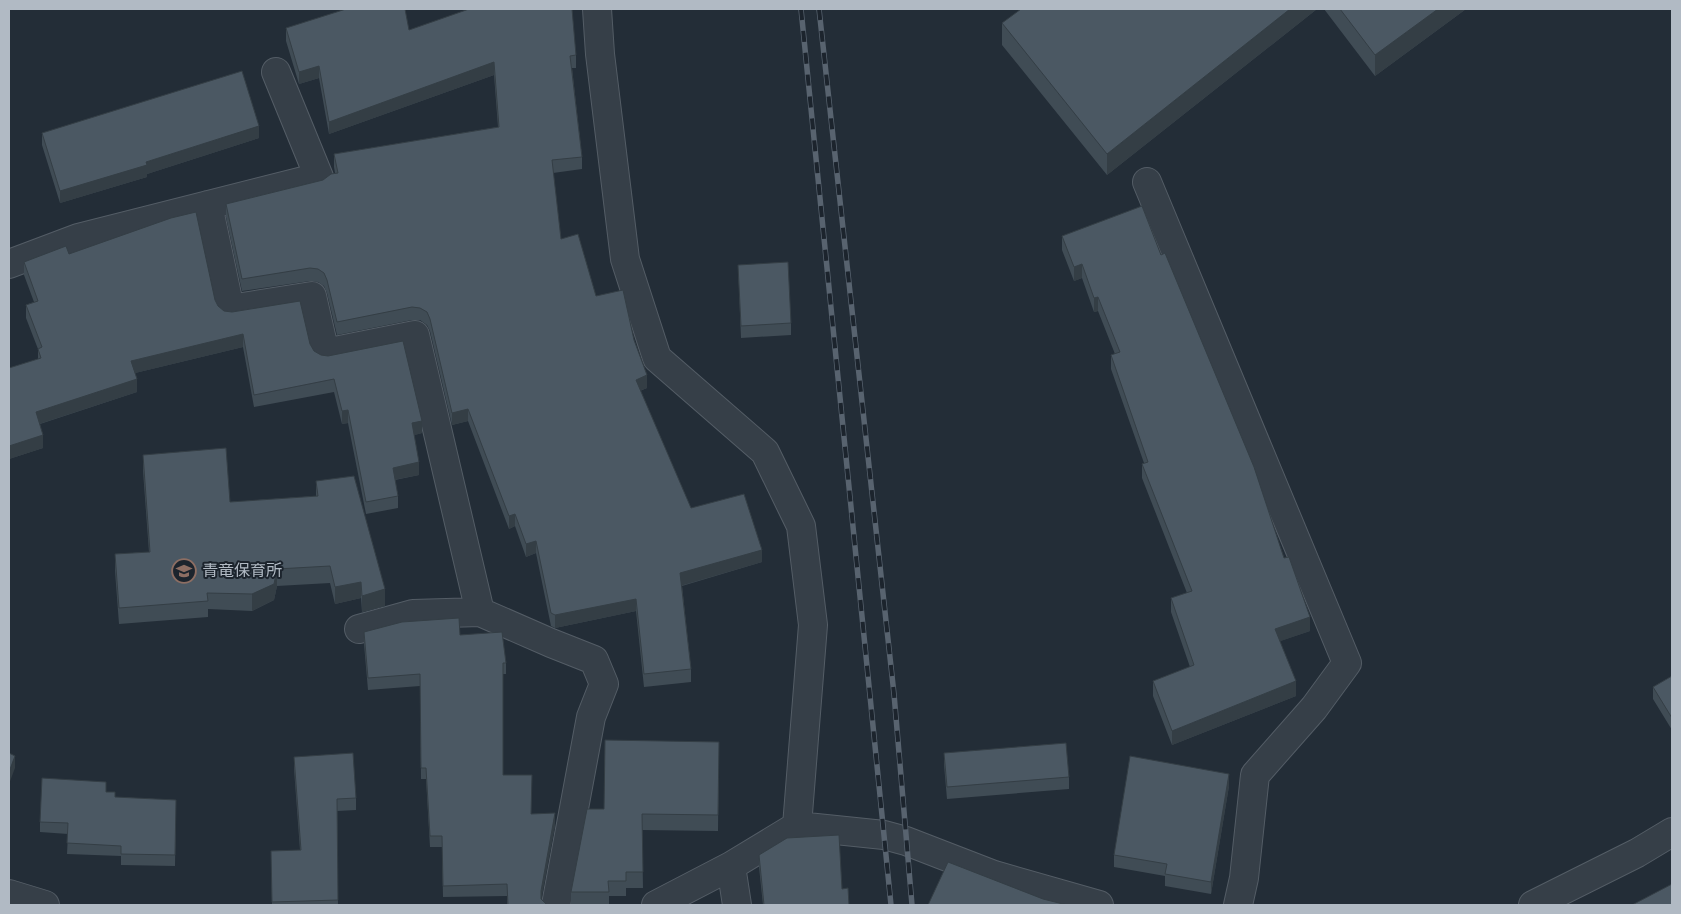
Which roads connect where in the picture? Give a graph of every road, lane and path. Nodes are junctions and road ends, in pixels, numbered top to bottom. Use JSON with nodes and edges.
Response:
{"nodes":[{"id":1,"x":597,"y":9,"type":"edge"},
{"id":2,"x":276,"y":72,"type":"dead end"},
{"id":3,"x":1147,"y":182,"type":"dead end"},
{"id":4,"x":208,"y":205,"type":"junction"},
{"id":5,"x":9,"y":264,"type":"edge"},
{"id":6,"x":480,"y":612,"type":"junction"},
{"id":7,"x":359,"y":628,"type":"dead end"},
{"id":8,"x":797,"y":826,"type":"junction"},
{"id":9,"x":1672,"y":832,"type":"edge"},
{"id":10,"x":731,"y":866,"type":"junction"},
{"id":11,"x":9,"y":894,"type":"edge"},
{"id":12,"x":45,"y":905,"type":"edge"},
{"id":13,"x":556,"y":905,"type":"edge"},
{"id":14,"x":656,"y":905,"type":"edge"},
{"id":15,"x":737,"y":905,"type":"edge"},
{"id":16,"x":1099,"y":905,"type":"edge"},
{"id":17,"x":1238,"y":905,"type":"edge"},
{"id":18,"x":1533,"y":905,"type":"edge"}],
"edges":[{"from":1,"to":8,"type":"street"},
{"from":2,"to":4,"type":"street"},
{"from":3,"to":17,"type":"street"},
{"from":4,"to":5,"type":"street"},
{"from":4,"to":6,"type":"street"},
{"from":6,"to":7,"type":"street"},
{"from":6,"to":13,"type":"street"},
{"from":8,"to":10,"type":"street"},
{"from":8,"to":16,"type":"street"},
{"from":9,"to":18,"type":"street"},
{"from":10,"to":14,"type":"street"},
{"from":10,"to":15,"type":"street"},
{"from":11,"to":12,"type":"street"}]}
